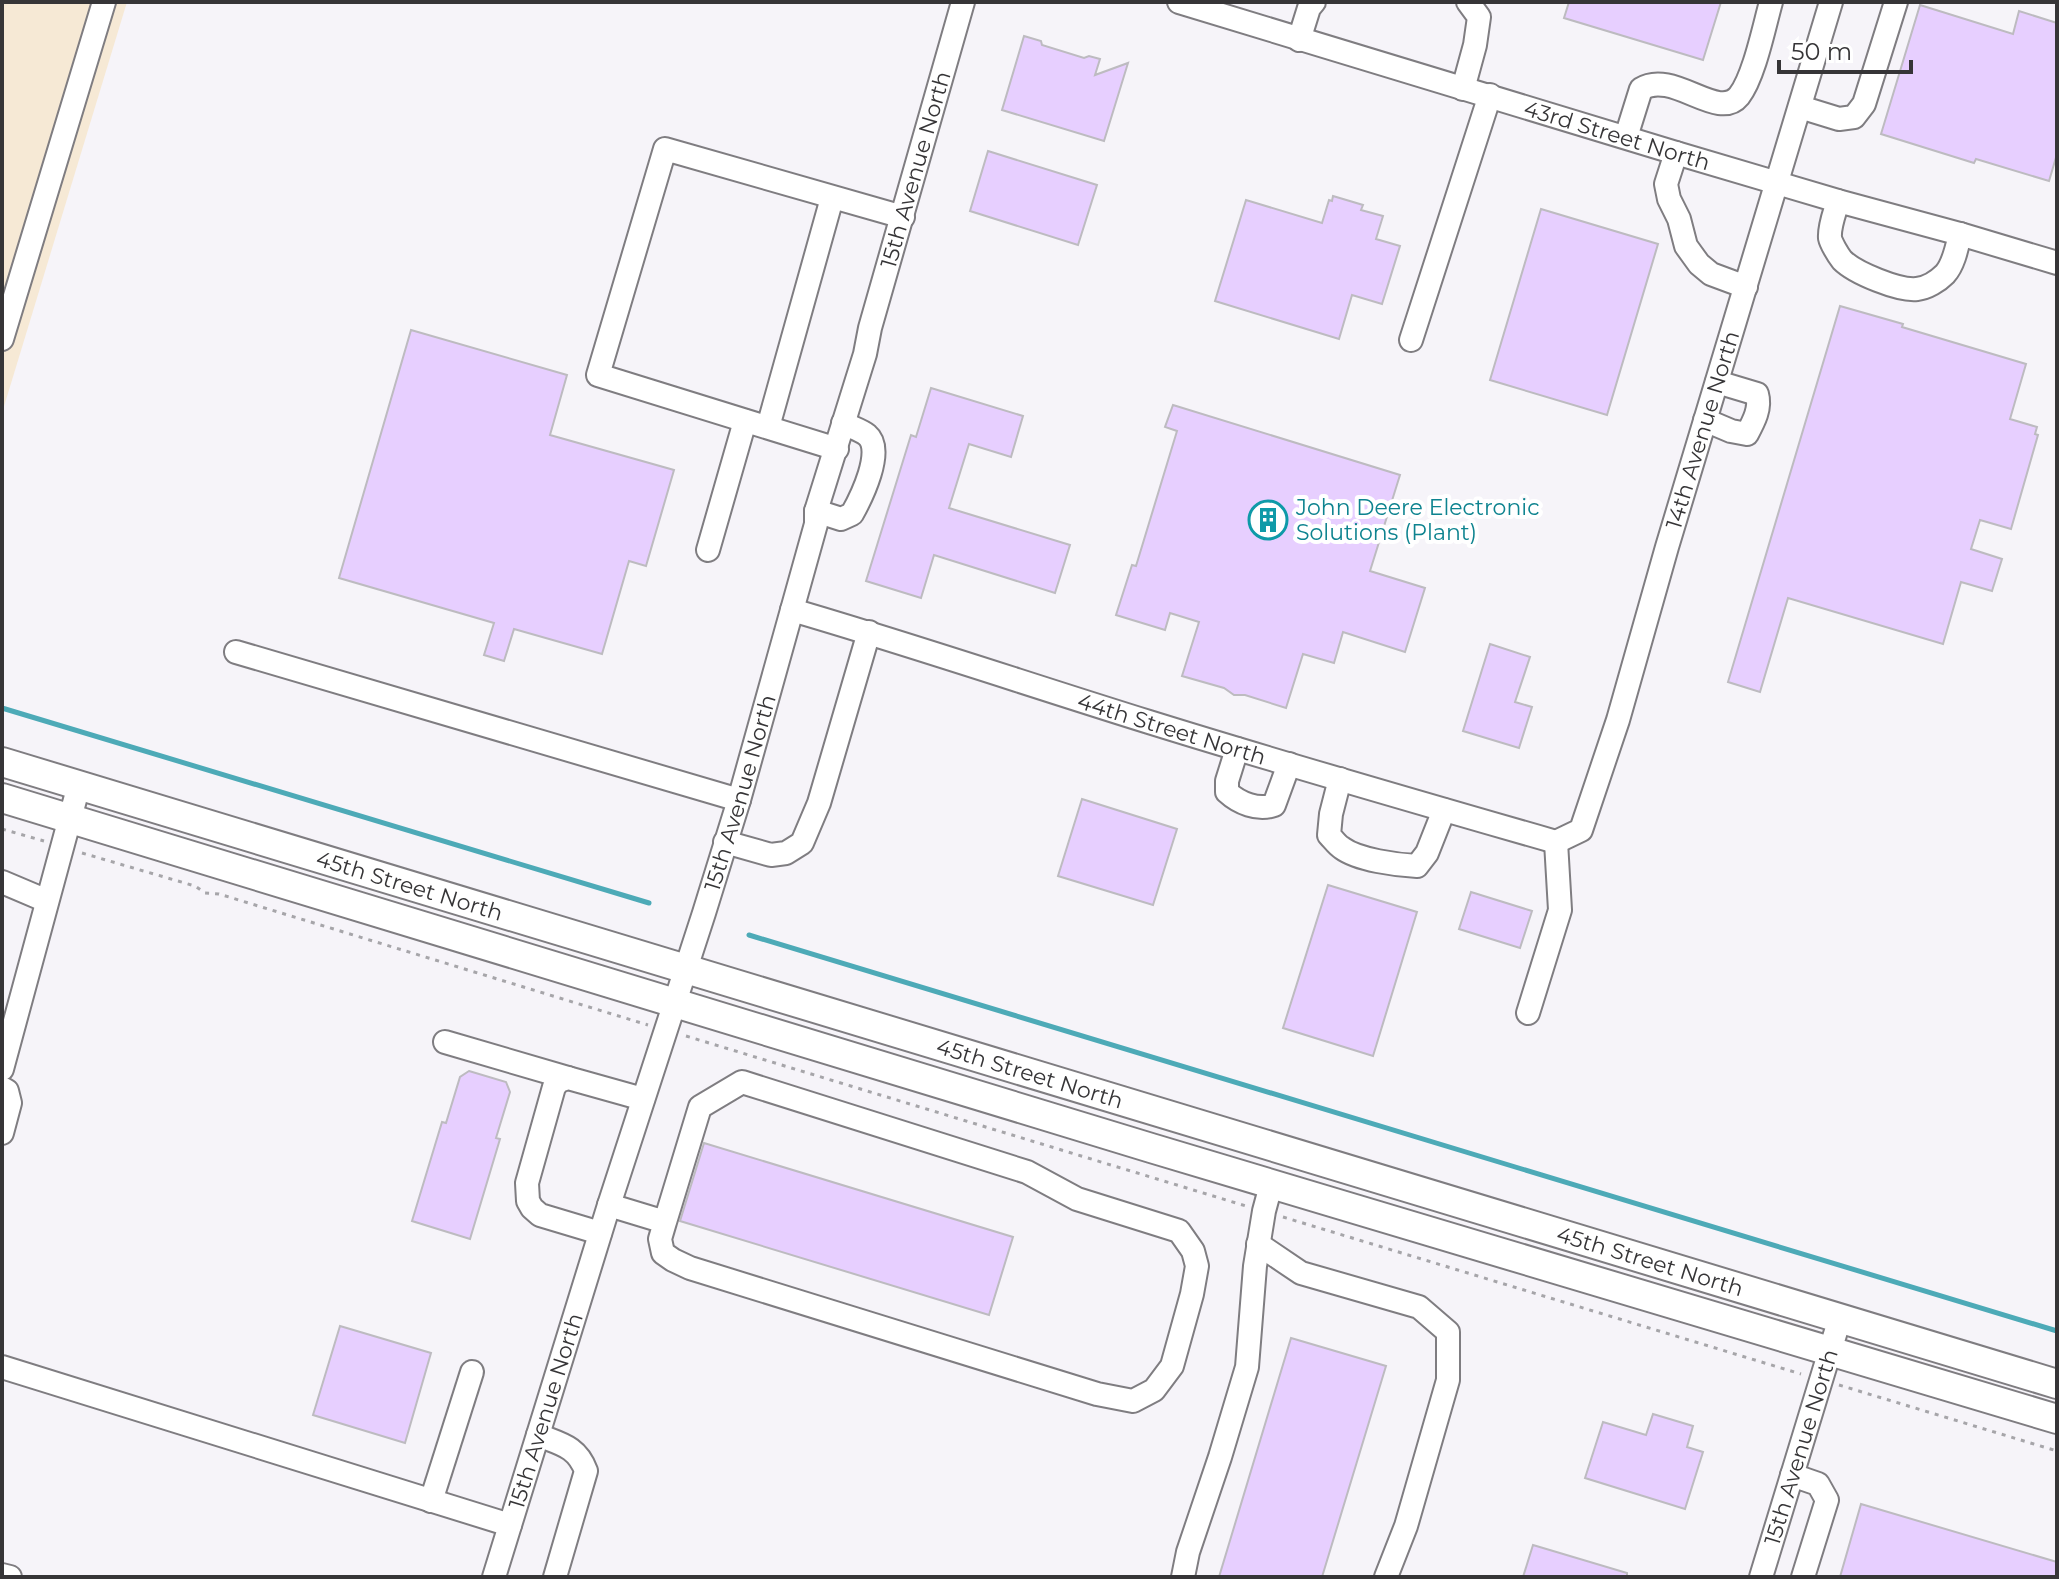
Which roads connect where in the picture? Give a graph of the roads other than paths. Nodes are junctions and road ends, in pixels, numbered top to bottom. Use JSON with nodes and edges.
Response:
{"nodes":[{"id":1,"x":104,"y":2,"type":"edge"},
{"id":2,"x":963,"y":2,"type":"edge"},
{"id":3,"x":1179,"y":2,"type":"edge"},
{"id":4,"x":1314,"y":2,"type":"edge"},
{"id":5,"x":1468,"y":2,"type":"edge"},
{"id":6,"x":1771,"y":2,"type":"edge"},
{"id":7,"x":1831,"y":2,"type":"edge"},
{"id":8,"x":1896,"y":2,"type":"edge"},
{"id":9,"x":1299,"y":40,"type":"junction"},
{"id":10,"x":1463,"y":89,"type":"junction"},
{"id":11,"x":1490,"y":95,"type":"junction"},
{"id":12,"x":1800,"y":107,"type":"junction"},
{"id":13,"x":1626,"y":137,"type":"junction"},
{"id":14,"x":1676,"y":153,"type":"junction"},
{"id":15,"x":1777,"y":183,"type":"junction"},
{"id":16,"x":832,"y":198,"type":"junction"},
{"id":17,"x":1838,"y":201,"type":"junction"},
{"id":18,"x":903,"y":217,"type":"junction"},
{"id":19,"x":1960,"y":234,"type":"junction"},
{"id":20,"x":2057,"y":263,"type":"edge"},
{"id":21,"x":1746,"y":287,"type":"junction"},
{"id":22,"x":2,"y":339,"type":"edge"},
{"id":23,"x":1411,"y":340,"type":"dead end"},
{"id":24,"x":1717,"y":382,"type":"junction"},
{"id":25,"x":1705,"y":420,"type":"junction"},
{"id":26,"x":745,"y":421,"type":"junction"},
{"id":27,"x":843,"y":423,"type":"junction"},
{"id":28,"x":768,"y":427,"type":"junction"},
{"id":29,"x":837,"y":449,"type":"junction"},
{"id":30,"x":816,"y":511,"type":"junction"},
{"id":31,"x":708,"y":550,"type":"dead end"},
{"id":32,"x":792,"y":610,"type":"junction"},
{"id":33,"x":869,"y":632,"type":"junction"},
{"id":34,"x":236,"y":652,"type":"dead end"},
{"id":35,"x":1237,"y":749,"type":"junction"},
{"id":36,"x":2,"y":762,"type":"edge"},
{"id":37,"x":1289,"y":764,"type":"junction"},
{"id":38,"x":1340,"y":779,"type":"junction"},
{"id":39,"x":79,"y":785,"type":"junction"},
{"id":40,"x":2,"y":798,"type":"edge"},
{"id":41,"x":739,"y":800,"type":"junction"},
{"id":42,"x":1444,"y":810,"type":"junction"},
{"id":43,"x":69,"y":819,"type":"junction"},
{"id":44,"x":725,"y":842,"type":"junction"},
{"id":45,"x":1556,"y":842,"type":"junction"},
{"id":46,"x":2,"y":882,"type":"edge"},
{"id":47,"x":47,"y":901,"type":"junction"},
{"id":48,"x":685,"y":969,"type":"junction"},
{"id":49,"x":1528,"y":1013,"type":"dead end"},
{"id":50,"x":669,"y":1017,"type":"junction"},
{"id":51,"x":445,"y":1042,"type":"dead end"},
{"id":52,"x":2,"y":1069,"type":"edge"},
{"id":53,"x":568,"y":1078,"type":"junction"},
{"id":54,"x":2,"y":1088,"type":"edge"},
{"id":55,"x":643,"y":1099,"type":"junction"},
{"id":56,"x":2,"y":1133,"type":"edge"},
{"id":57,"x":1267,"y":1198,"type":"junction"},
{"id":58,"x":609,"y":1205,"type":"junction"},
{"id":59,"x":665,"y":1222,"type":"junction"},
{"id":60,"x":600,"y":1233,"type":"junction"},
{"id":61,"x":1258,"y":1244,"type":"junction"},
{"id":62,"x":1840,"y":1318,"type":"junction"},
{"id":63,"x":1830,"y":1351,"type":"junction"},
{"id":64,"x":2,"y":1367,"type":"edge"},
{"id":65,"x":472,"y":1372,"type":"dead end"},
{"id":66,"x":2057,"y":1384,"type":"edge"},
{"id":67,"x":2057,"y":1419,"type":"edge"},
{"id":68,"x":538,"y":1435,"type":"junction"},
{"id":69,"x":1792,"y":1475,"type":"junction"},
{"id":70,"x":431,"y":1501,"type":"junction"},
{"id":71,"x":510,"y":1525,"type":"junction"},
{"id":72,"x":2,"y":1575,"type":"edge"},
{"id":73,"x":10,"y":1577,"type":"edge"},
{"id":74,"x":494,"y":1577,"type":"edge"},
{"id":75,"x":555,"y":1577,"type":"edge"},
{"id":76,"x":1183,"y":1577,"type":"edge"},
{"id":77,"x":1386,"y":1577,"type":"edge"},
{"id":78,"x":1761,"y":1577,"type":"edge"},
{"id":79,"x":1803,"y":1577,"type":"edge"}],
"edges":[{"from":1,"to":22,"type":"street"},
{"from":2,"to":18,"type":"street","name":"15th Avenue North"},
{"from":3,"to":9,"type":"street","name":"43rd Street North"},
{"from":4,"to":9,"type":"street"},
{"from":5,"to":10,"type":"street"},
{"from":6,"to":13,"type":"street"},
{"from":7,"to":12,"type":"street","name":"14th Avenue North"},
{"from":8,"to":12,"type":"street"},
{"from":9,"to":10,"type":"street","name":"43rd Street North"},
{"from":10,"to":11,"type":"street","name":"43rd Street North"},
{"from":11,"to":13,"type":"street","name":"43rd Street North"},
{"from":11,"to":23,"type":"street"},
{"from":12,"to":15,"type":"street","name":"14th Avenue North"},
{"from":13,"to":14,"type":"street","name":"43rd Street North"},
{"from":14,"to":15,"type":"street","name":"43rd Street North"},
{"from":14,"to":21,"type":"street"},
{"from":15,"to":17,"type":"street","name":"43rd Street North"},
{"from":15,"to":21,"type":"street","name":"14th Avenue North"},
{"from":16,"to":18,"type":"street"},
{"from":16,"to":26,"type":"street"},
{"from":16,"to":28,"type":"street"},
{"from":17,"to":19,"type":"street","name":"43rd Street North"},
{"from":17,"to":19,"type":"street"},
{"from":18,"to":27,"type":"street","name":"15th Avenue North"},
{"from":19,"to":20,"type":"street","name":"43rd Street North"},
{"from":21,"to":24,"type":"street","name":"14th Avenue North"},
{"from":24,"to":25,"type":"street","name":"14th Avenue North"},
{"from":24,"to":25,"type":"street"},
{"from":25,"to":45,"type":"street","name":"14th Avenue North"},
{"from":26,"to":28,"type":"street"},
{"from":26,"to":31,"type":"street"},
{"from":27,"to":29,"type":"street","name":"15th Avenue North"},
{"from":27,"to":30,"type":"street"},
{"from":28,"to":29,"type":"street"},
{"from":29,"to":30,"type":"street","name":"15th Avenue North"},
{"from":30,"to":32,"type":"street","name":"15th Avenue North"},
{"from":32,"to":33,"type":"street","name":"44th Street North"},
{"from":32,"to":41,"type":"street","name":"15th Avenue North"},
{"from":33,"to":35,"type":"street","name":"44th Street North"},
{"from":33,"to":44,"type":"street"},
{"from":34,"to":41,"type":"street"},
{"from":35,"to":37,"type":"street","name":"44th Street North"},
{"from":35,"to":37,"type":"street"},
{"from":36,"to":39,"type":"main road","name":"45th Street North"},
{"from":37,"to":38,"type":"street","name":"44th Street North"},
{"from":38,"to":42,"type":"street","name":"44th Street North"},
{"from":38,"to":42,"type":"street"},
{"from":39,"to":43,"type":"street"},
{"from":39,"to":48,"type":"main road","name":"45th Street North"},
{"from":40,"to":43,"type":"main road","name":"45th Street North"},
{"from":41,"to":44,"type":"street","name":"15th Avenue North"},
{"from":42,"to":45,"type":"street","name":"44th Street North"},
{"from":43,"to":47,"type":"street"},
{"from":43,"to":50,"type":"main road","name":"45th Street North"},
{"from":44,"to":48,"type":"street","name":"15th Avenue North"},
{"from":45,"to":49,"type":"street"},
{"from":46,"to":47,"type":"street"},
{"from":47,"to":52,"type":"street"},
{"from":48,"to":50,"type":"street","name":"15th Avenue North"},
{"from":48,"to":62,"type":"main road","name":"45th Street North"},
{"from":50,"to":55,"type":"street","name":"15th Avenue North"},
{"from":50,"to":57,"type":"main road","name":"45th Street North"},
{"from":51,"to":53,"type":"street"},
{"from":53,"to":55,"type":"street"},
{"from":53,"to":60,"type":"street"},
{"from":54,"to":56,"type":"street"},
{"from":55,"to":58,"type":"street","name":"15th Avenue North"},
{"from":57,"to":61,"type":"street"},
{"from":57,"to":63,"type":"main road","name":"45th Street North"},
{"from":58,"to":59,"type":"street"},
{"from":58,"to":60,"type":"street","name":"15th Avenue North"},
{"from":59,"to":59,"type":"street"},
{"from":60,"to":68,"type":"street","name":"15th Avenue North"},
{"from":61,"to":76,"type":"street"},
{"from":61,"to":77,"type":"street"},
{"from":62,"to":63,"type":"street","name":"15th Avenue North"},
{"from":62,"to":66,"type":"main road","name":"45th Street North"},
{"from":63,"to":67,"type":"main road","name":"45th Street North"},
{"from":63,"to":69,"type":"street","name":"15th Avenue North"},
{"from":64,"to":70,"type":"street"},
{"from":65,"to":70,"type":"street"},
{"from":68,"to":71,"type":"street","name":"15th Avenue North"},
{"from":68,"to":75,"type":"street"},
{"from":69,"to":78,"type":"street","name":"15th Avenue North"},
{"from":69,"to":79,"type":"street"},
{"from":70,"to":71,"type":"street"},
{"from":71,"to":74,"type":"street","name":"15th Avenue North"},
{"from":72,"to":73,"type":"street"}]}
